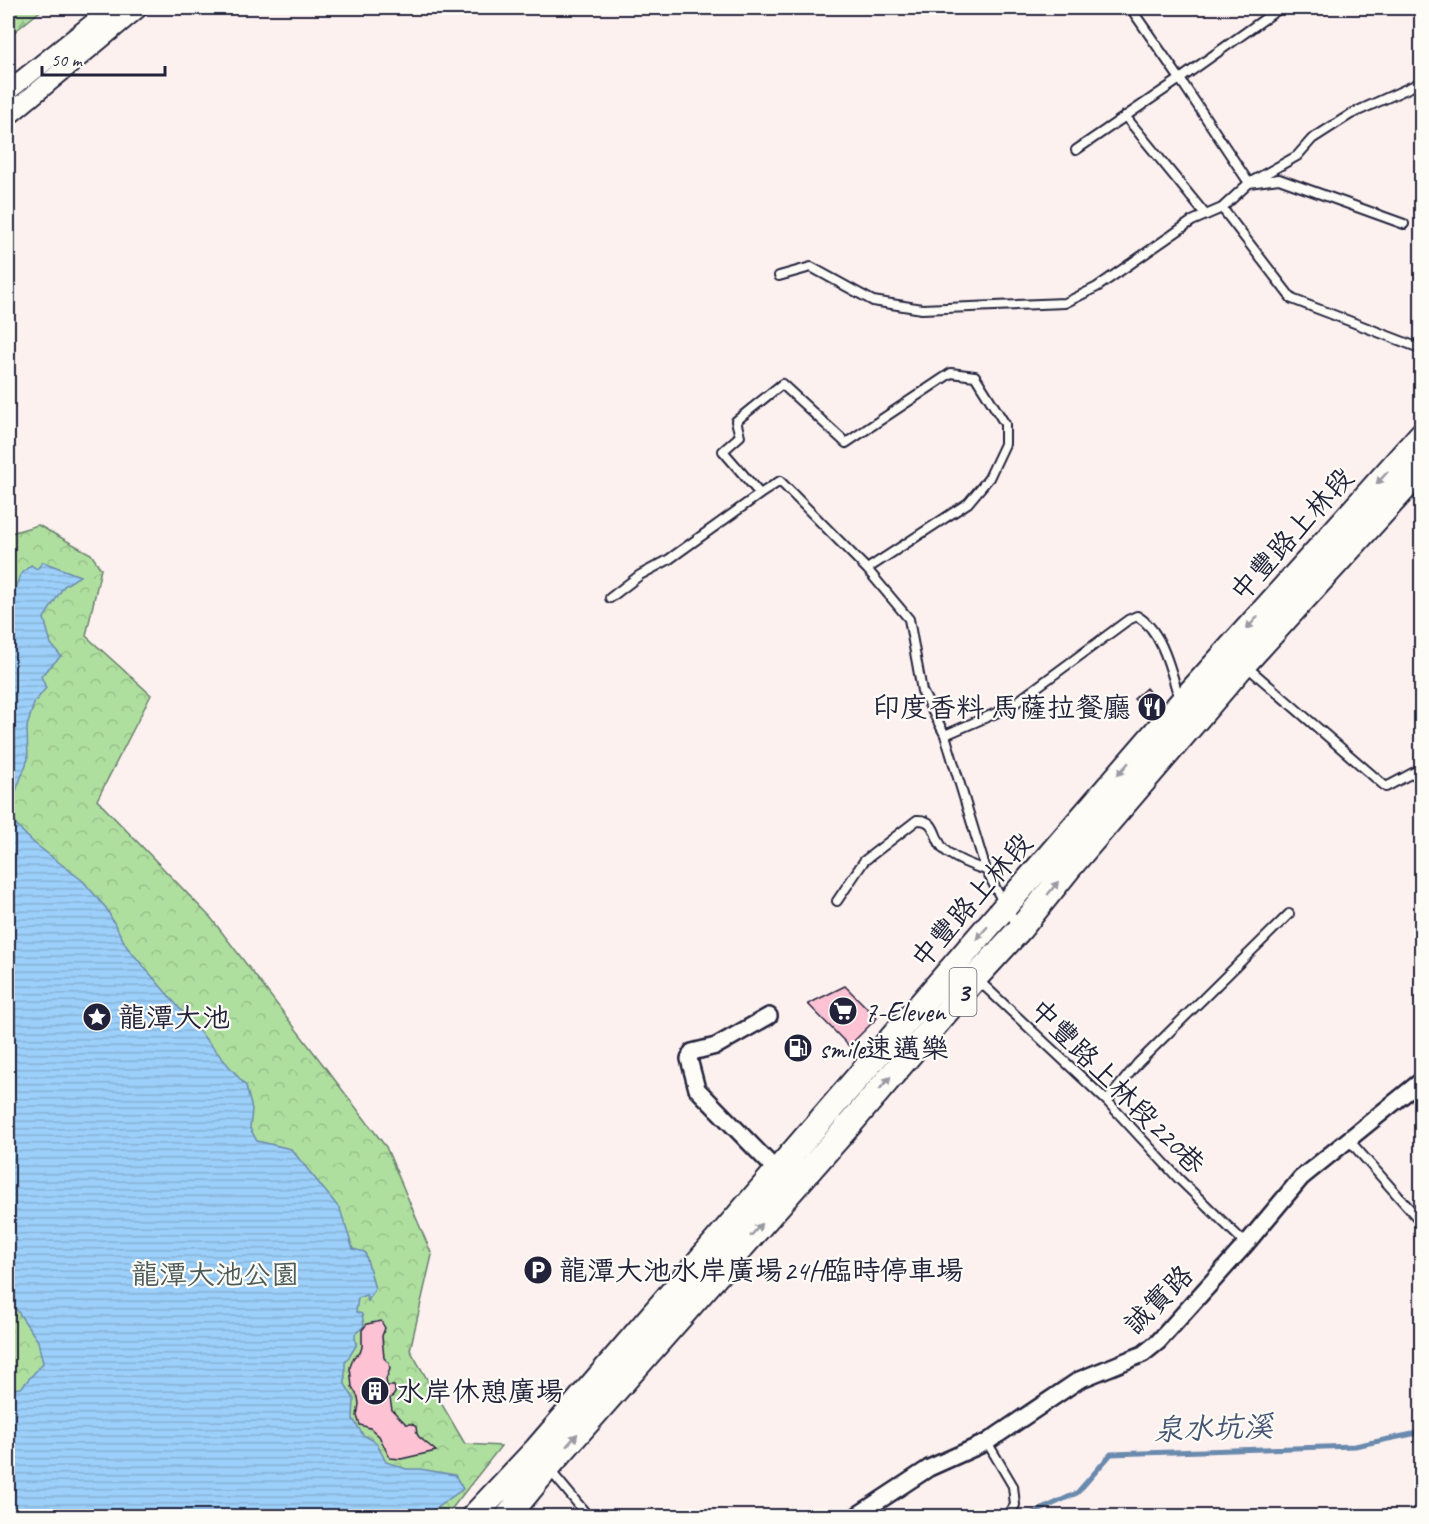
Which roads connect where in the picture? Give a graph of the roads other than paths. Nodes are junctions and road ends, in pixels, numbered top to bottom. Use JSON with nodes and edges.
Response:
{"nodes":[{"id":1,"x":112,"y":8,"type":"edge"},
{"id":2,"x":138,"y":8,"type":"edge"},
{"id":3,"x":1133,"y":8,"type":"edge"},
{"id":4,"x":1280,"y":8,"type":"edge"},
{"id":5,"x":1180,"y":79,"type":"junction"},
{"id":6,"x":1422,"y":82,"type":"edge"},
{"id":7,"x":8,"y":91,"type":"edge"},
{"id":8,"x":8,"y":116,"type":"edge"},
{"id":9,"x":1125,"y":116,"type":"junction"},
{"id":10,"x":1076,"y":150,"type":"dead end"},
{"id":11,"x":1249,"y":183,"type":"junction"},
{"id":12,"x":1222,"y":208,"type":"junction"},
{"id":13,"x":1205,"y":214,"type":"junction"},
{"id":14,"x":1404,"y":224,"type":"dead end"},
{"id":15,"x":779,"y":276,"type":"dead end"},
{"id":16,"x":1422,"y":349,"type":"edge"},
{"id":17,"x":1422,"y":434,"type":"edge"},
{"id":18,"x":1422,"y":469,"type":"edge"},
{"id":19,"x":760,"y":494,"type":"junction"},
{"id":20,"x":867,"y":569,"type":"junction"},
{"id":21,"x":610,"y":598,"type":"dead end"},
{"id":22,"x":1244,"y":664,"type":"junction"},
{"id":23,"x":1180,"y":703,"type":"junction"},
{"id":24,"x":945,"y":735,"type":"junction"},
{"id":25,"x":1422,"y":768,"type":"edge"},
{"id":26,"x":986,"y":870,"type":"junction"},
{"id":27,"x":837,"y":901,"type":"dead end"},
{"id":28,"x":1005,"y":906,"type":"junction"},
{"id":29,"x":1289,"y":914,"type":"dead end"},
{"id":30,"x":1020,"y":929,"type":"junction"},
{"id":31,"x":967,"y":969,"type":"junction"},
{"id":32,"x":769,"y":1016,"type":"dead end"},
{"id":33,"x":1422,"y":1080,"type":"edge"},
{"id":34,"x":1107,"y":1101,"type":"junction"},
{"id":35,"x":1348,"y":1139,"type":"junction"},
{"id":36,"x":777,"y":1171,"type":"junction"},
{"id":37,"x":1422,"y":1223,"type":"edge"},
{"id":38,"x":1246,"y":1244,"type":"junction"},
{"id":39,"x":987,"y":1442,"type":"junction"},
{"id":40,"x":542,"y":1458,"type":"junction"},
{"id":41,"x":474,"y":1516,"type":"edge"},
{"id":42,"x":508,"y":1516,"type":"edge"},
{"id":43,"x":588,"y":1516,"type":"edge"},
{"id":44,"x":856,"y":1516,"type":"edge"},
{"id":45,"x":1008,"y":1516,"type":"edge"}],
"edges":[{"from":1,"to":7,"type":"street"},
{"from":2,"to":8,"type":"street"},
{"from":3,"to":5,"type":"lane"},
{"from":4,"to":5,"type":"lane"},
{"from":5,"to":9,"type":"lane"},
{"from":5,"to":11,"type":"lane"},
{"from":6,"to":11,"type":"lane"},
{"from":9,"to":10,"type":"lane"},
{"from":9,"to":13,"type":"lane"},
{"from":11,"to":12,"type":"lane"},
{"from":11,"to":14,"type":"lane"},
{"from":12,"to":13,"type":"lane"},
{"from":12,"to":16,"type":"lane"},
{"from":13,"to":15,"type":"lane"},
{"from":17,"to":23,"type":"main road","name":"中豐路上林段","number":"3","one_way":true},
{"from":18,"to":22,"type":"main road","name":"中豐路上林段","number":"3"},
{"from":19,"to":20,"type":"lane"},
{"from":19,"to":20,"type":"lane"},
{"from":19,"to":21,"type":"lane"},
{"from":20,"to":24,"type":"lane"},
{"from":22,"to":25,"type":"lane"},
{"from":30,"to":22,"type":"main road","name":"中豐路上林段","number":"3","one_way":true},
{"from":23,"to":24,"type":"lane"},
{"from":23,"to":28,"type":"main road","name":"中豐路上林段","number":"3","one_way":true},
{"from":24,"to":26,"type":"lane"},
{"from":26,"to":27,"type":"lane"},
{"from":26,"to":28,"type":"lane"},
{"from":28,"to":30,"type":"lane"},
{"from":28,"to":31,"type":"main road","name":"中豐路上林段","number":"3","one_way":true},
{"from":29,"to":34,"type":"lane"},
{"from":30,"to":31,"type":"main road","name":"中豐路上林段","number":"3"},
{"from":31,"to":34,"type":"lane","name":"中豐路上林段220巷"},
{"from":31,"to":36,"type":"main road","name":"中豐路上林段","number":"3"},
{"from":40,"to":31,"type":"main road","name":"中豐路上林段","number":"3","one_way":true},
{"from":32,"to":36,"type":"street"},
{"from":33,"to":35,"type":"street","name":"誠實路"},
{"from":34,"to":38,"type":"lane","name":"中豐路上林段220巷"},
{"from":35,"to":37,"type":"lane"},
{"from":35,"to":38,"type":"street","name":"誠實路"},
{"from":36,"to":40,"type":"main road","name":"中豐路上林段","number":"3"},
{"from":38,"to":39,"type":"street","name":"誠實路"},
{"from":39,"to":44,"type":"street","name":"誠實路"},
{"from":39,"to":45,"type":"lane"},
{"from":40,"to":41,"type":"main road","name":"中豐路上林段","number":"3"},
{"from":40,"to":42,"type":"main road","name":"中豐路上林段","number":"3"},
{"from":40,"to":43,"type":"lane"}]}
